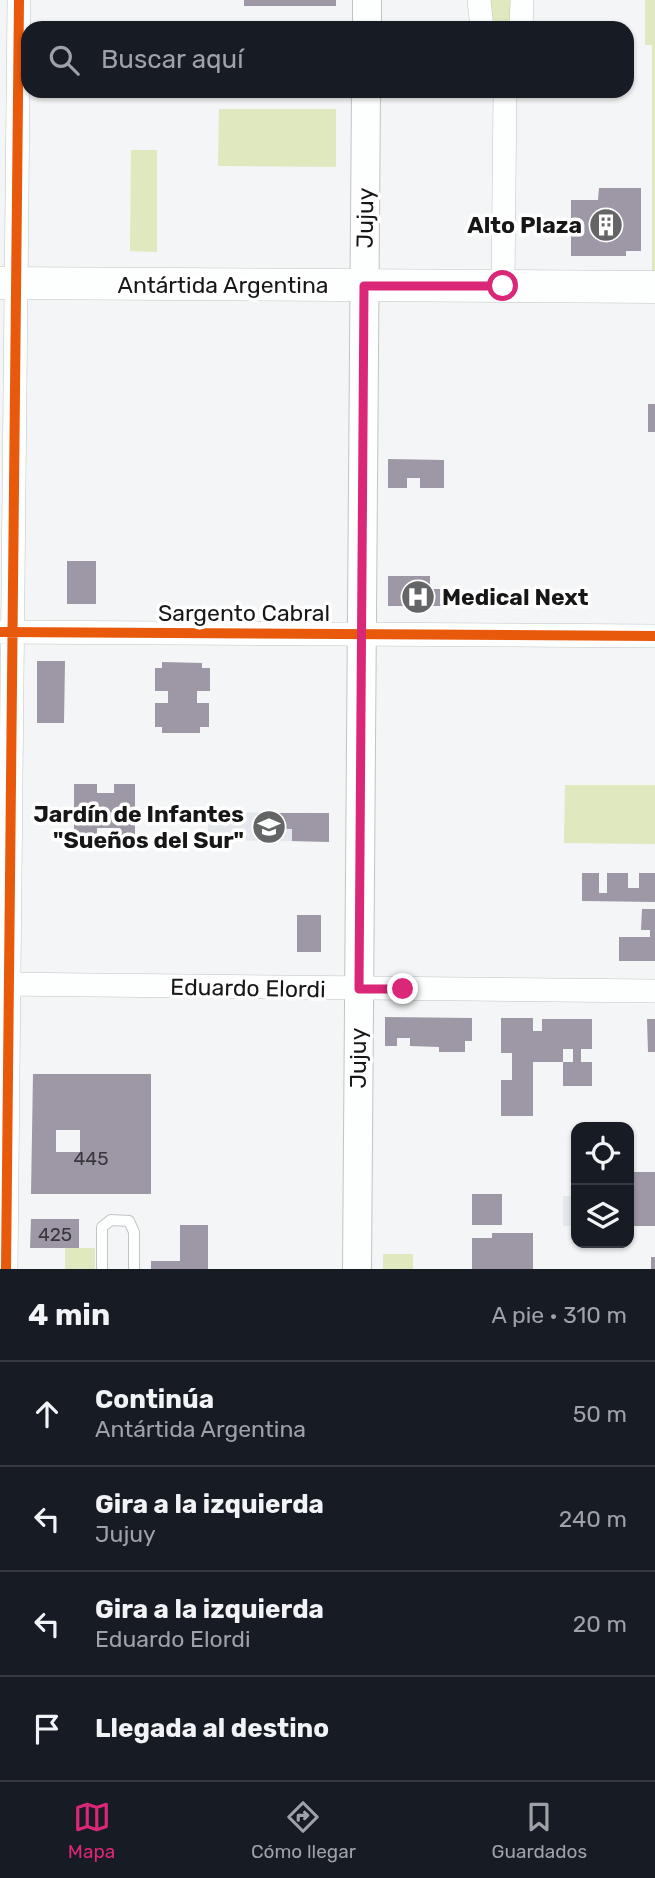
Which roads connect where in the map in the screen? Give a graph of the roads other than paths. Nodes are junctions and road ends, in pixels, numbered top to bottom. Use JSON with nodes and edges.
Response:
{"nodes":[{"id":1,"x":19,"y":0,"type":"edge"},
{"id":2,"x":367,"y":0,"type":"edge"},
{"id":3,"x":479,"y":0,"type":"edge"},
{"id":4,"x":522,"y":0,"type":"edge"},
{"id":5,"x":367,"y":21,"type":"edge"},
{"id":6,"x":481,"y":21,"type":"edge"},
{"id":7,"x":521,"y":21,"type":"edge"},
{"id":8,"x":9,"y":83,"type":"edge"},
{"id":9,"x":366,"y":98,"type":"edge"},
{"id":10,"x":505,"y":98,"type":"edge"},
{"id":11,"x":8,"y":283,"type":"edge"},
{"id":12,"x":364,"y":286,"type":"junction"},
{"id":13,"x":503,"y":286,"type":"junction"},
{"id":14,"x":655,"y":287,"type":"edge"},
{"id":15,"x":6,"y":632,"type":"edge"},
{"id":16,"x":361,"y":635,"type":"junction"},
{"id":17,"x":655,"y":636,"type":"edge"},
{"id":18,"x":3,"y":986,"type":"edge"},
{"id":19,"x":359,"y":989,"type":"junction"},
{"id":20,"x":655,"y":991,"type":"edge"},
{"id":21,"x":6,"y":1269,"type":"edge"},
{"id":22,"x":102,"y":1269,"type":"edge"},
{"id":23,"x":134,"y":1269,"type":"edge"},
{"id":24,"x":356,"y":1269,"type":"edge"}],
"edges":[{"from":1,"to":8,"type":"street"},
{"from":2,"to":5,"type":"street"},
{"from":3,"to":6,"type":"street"},
{"from":4,"to":7,"type":"street"},
{"from":8,"to":11,"type":"street"},
{"from":9,"to":12,"type":"street","name":"Jujuy"},
{"from":10,"to":13,"type":"street"},
{"from":11,"to":12,"type":"main road","name":"Antártida Argentina"},
{"from":11,"to":15,"type":"street"},
{"from":12,"to":13,"type":"main road","name":"Antártida Argentina"},
{"from":12,"to":16,"type":"street","name":"Jujuy"},
{"from":13,"to":14,"type":"main road","name":"Antártida Argentina"},
{"from":15,"to":16,"type":"street","name":"Sargento Cabral"},
{"from":15,"to":18,"type":"street"},
{"from":16,"to":17,"type":"street","name":"Sargento Cabral"},
{"from":16,"to":19,"type":"street","name":"Jujuy"},
{"from":18,"to":19,"type":"street","name":"Eduardo Elordi"},
{"from":18,"to":21,"type":"street"},
{"from":19,"to":20,"type":"street","name":"Eduardo Elordi"},
{"from":19,"to":24,"type":"street","name":"Jujuy"},
{"from":22,"to":23,"type":"lane"}]}
